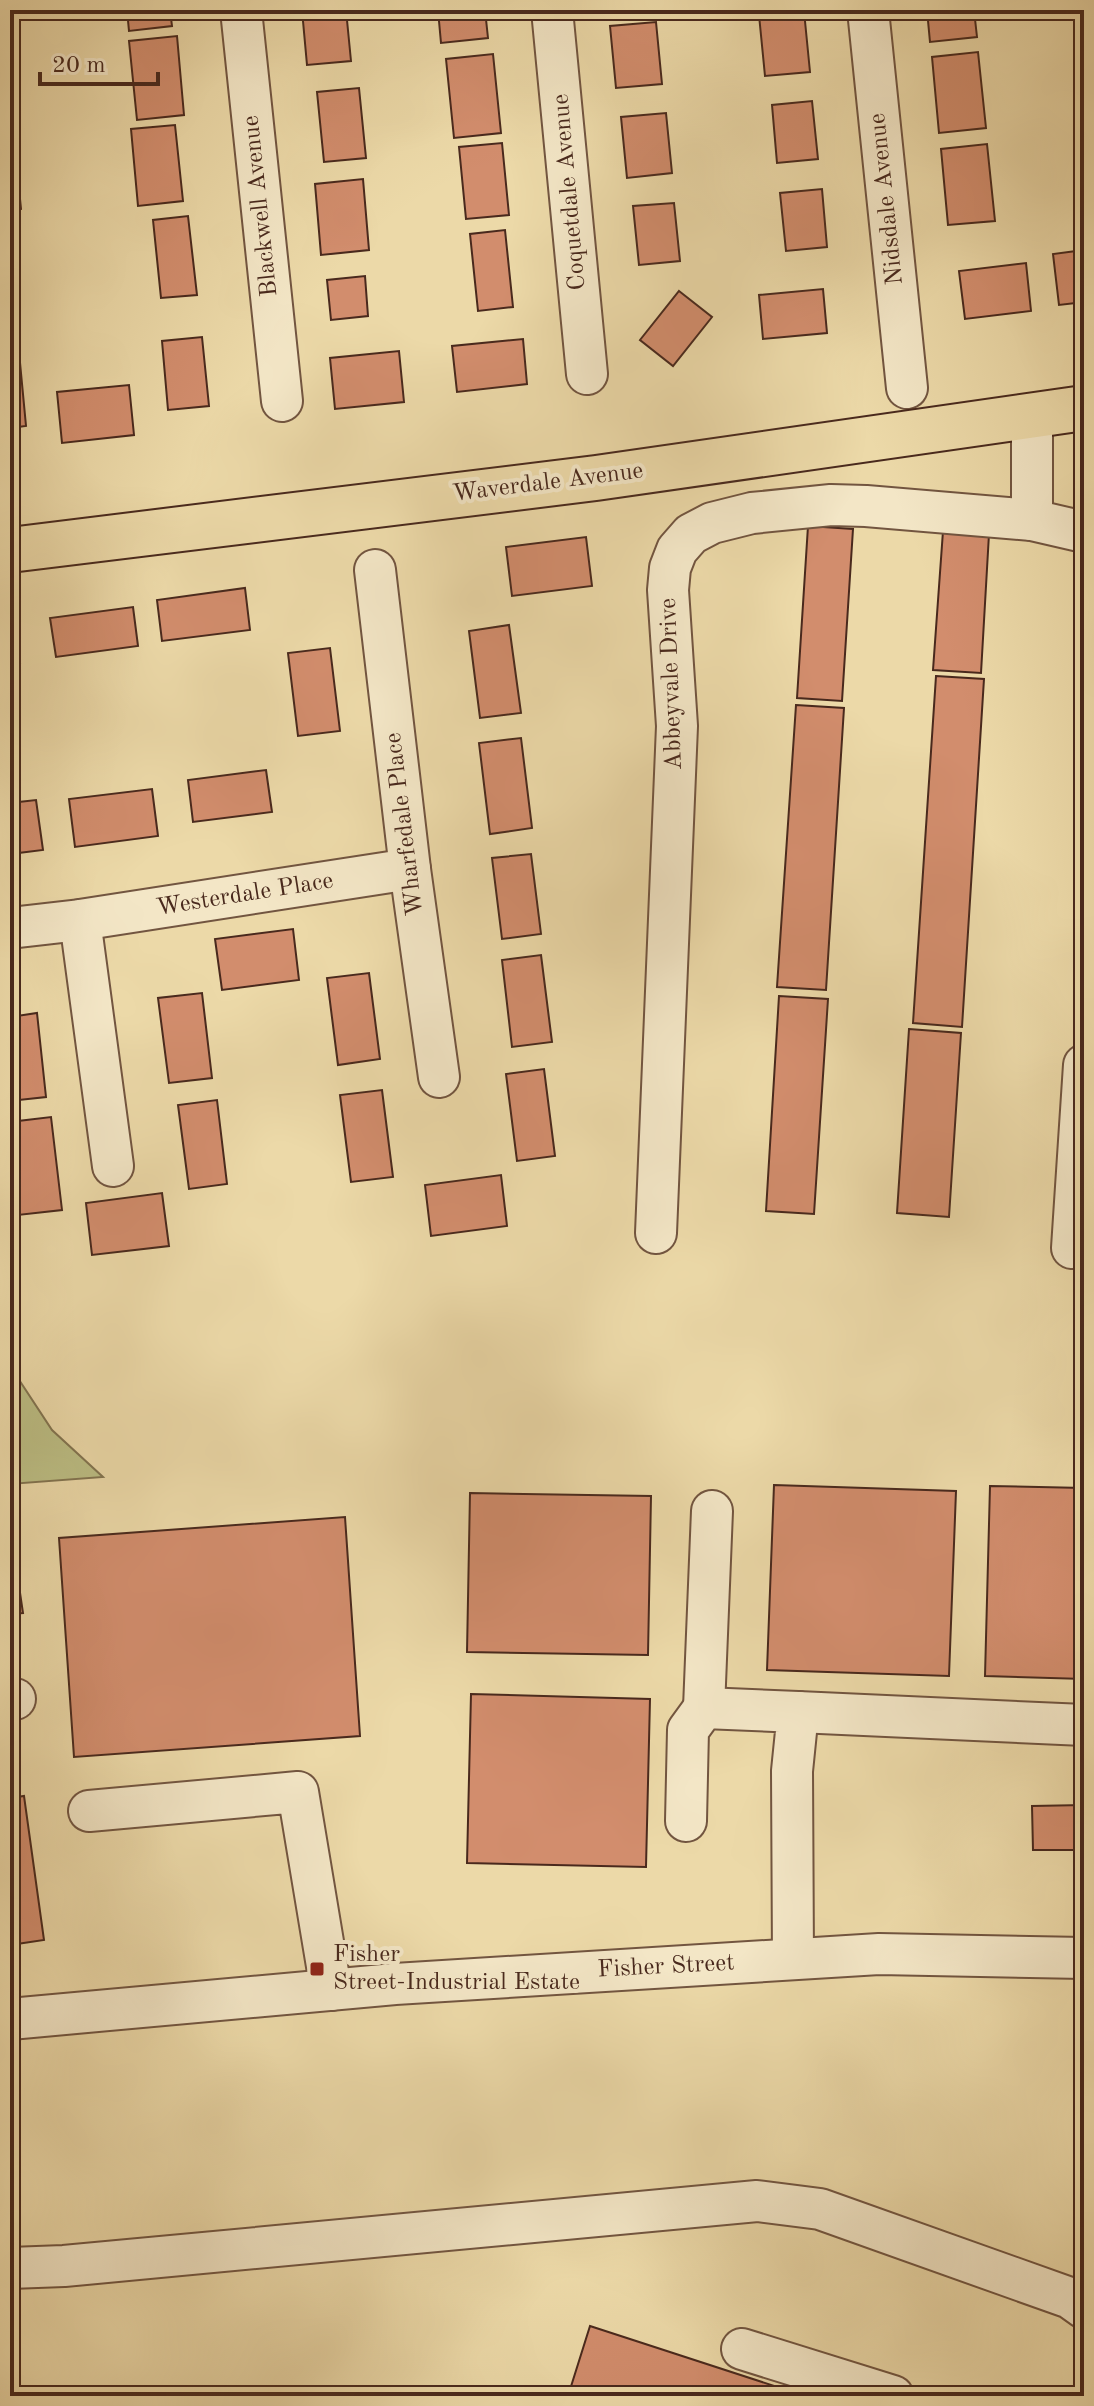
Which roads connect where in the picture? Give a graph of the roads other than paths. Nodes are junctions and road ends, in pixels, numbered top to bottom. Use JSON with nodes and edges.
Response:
{"nodes":[{"id":1,"x":241,"y":10,"type":"edge"},
{"id":2,"x":552,"y":10,"type":"edge"},
{"id":3,"x":868,"y":10,"type":"edge"},
{"id":4,"x":587,"y":374,"type":"dead end"},
{"id":5,"x":907,"y":388,"type":"dead end"},
{"id":6,"x":282,"y":401,"type":"dead end"},
{"id":7,"x":1084,"y":408,"type":"edge"},
{"id":8,"x":1032,"y":415,"type":"junction"},
{"id":9,"x":1032,"y":520,"type":"junction"},
{"id":10,"x":1084,"y":532,"type":"edge"},
{"id":11,"x":10,"y":550,"type":"edge"},
{"id":12,"x":375,"y":570,"type":"dead end"},
{"id":13,"x":410,"y":869,"type":"junction"},
{"id":14,"x":80,"y":920,"type":"junction"},
{"id":15,"x":10,"y":928,"type":"edge"},
{"id":16,"x":1084,"y":1065,"type":"edge"},
{"id":17,"x":439,"y":1077,"type":"dead end"},
{"id":18,"x":113,"y":1166,"type":"dead end"},
{"id":19,"x":656,"y":1233,"type":"dead end"},
{"id":20,"x":1072,"y":1248,"type":"dead end"},
{"id":21,"x":712,"y":1511,"type":"dead end"},
{"id":22,"x":704,"y":1708,"type":"junction"},
{"id":23,"x":798,"y":1712,"type":"junction"},
{"id":24,"x":1084,"y":1725,"type":"edge"},
{"id":25,"x":89,"y":1811,"type":"dead end"},
{"id":26,"x":686,"y":1821,"type":"dead end"},
{"id":27,"x":1084,"y":1958,"type":"edge"},
{"id":28,"x":793,"y":1959,"type":"junction"},
{"id":29,"x":331,"y":1990,"type":"junction"},
{"id":30,"x":10,"y":2019,"type":"edge"},
{"id":31,"x":10,"y":2268,"type":"edge"},
{"id":32,"x":1084,"y":2308,"type":"edge"},
{"id":33,"x":742,"y":2349,"type":"dead end"},
{"id":34,"x":893,"y":2396,"type":"edge"}],
"edges":[{"from":1,"to":6,"type":"street","name":"Blackwell Avenue"},
{"from":2,"to":4,"type":"street","name":"Coquetdale Avenue"},
{"from":3,"to":5,"type":"street","name":"Nidsdale Avenue"},
{"from":7,"to":8,"type":"main road","name":"Waverdale Avenue"},
{"from":8,"to":9,"type":"street"},
{"from":8,"to":11,"type":"main road","name":"Waverdale Avenue"},
{"from":9,"to":10,"type":"street","name":"Abbeyvale Drive"},
{"from":9,"to":19,"type":"street","name":"Abbeyvale Drive"},
{"from":12,"to":13,"type":"street","name":"Wharfedale Place"},
{"from":13,"to":14,"type":"street","name":"Westerdale Place"},
{"from":13,"to":17,"type":"street","name":"Wharfedale Place"},
{"from":14,"to":15,"type":"street","name":"Westerdale Place"},
{"from":14,"to":18,"type":"street"},
{"from":16,"to":20,"type":"street"},
{"from":21,"to":22,"type":"street"},
{"from":22,"to":23,"type":"street"},
{"from":22,"to":26,"type":"street"},
{"from":23,"to":24,"type":"street"},
{"from":23,"to":28,"type":"street"},
{"from":25,"to":29,"type":"street"},
{"from":27,"to":28,"type":"street","name":"Fisher Street"},
{"from":28,"to":29,"type":"street","name":"Fisher Street"},
{"from":29,"to":30,"type":"street","name":"Fisher Street"},
{"from":31,"to":32,"type":"street"},
{"from":33,"to":34,"type":"street"}]}
